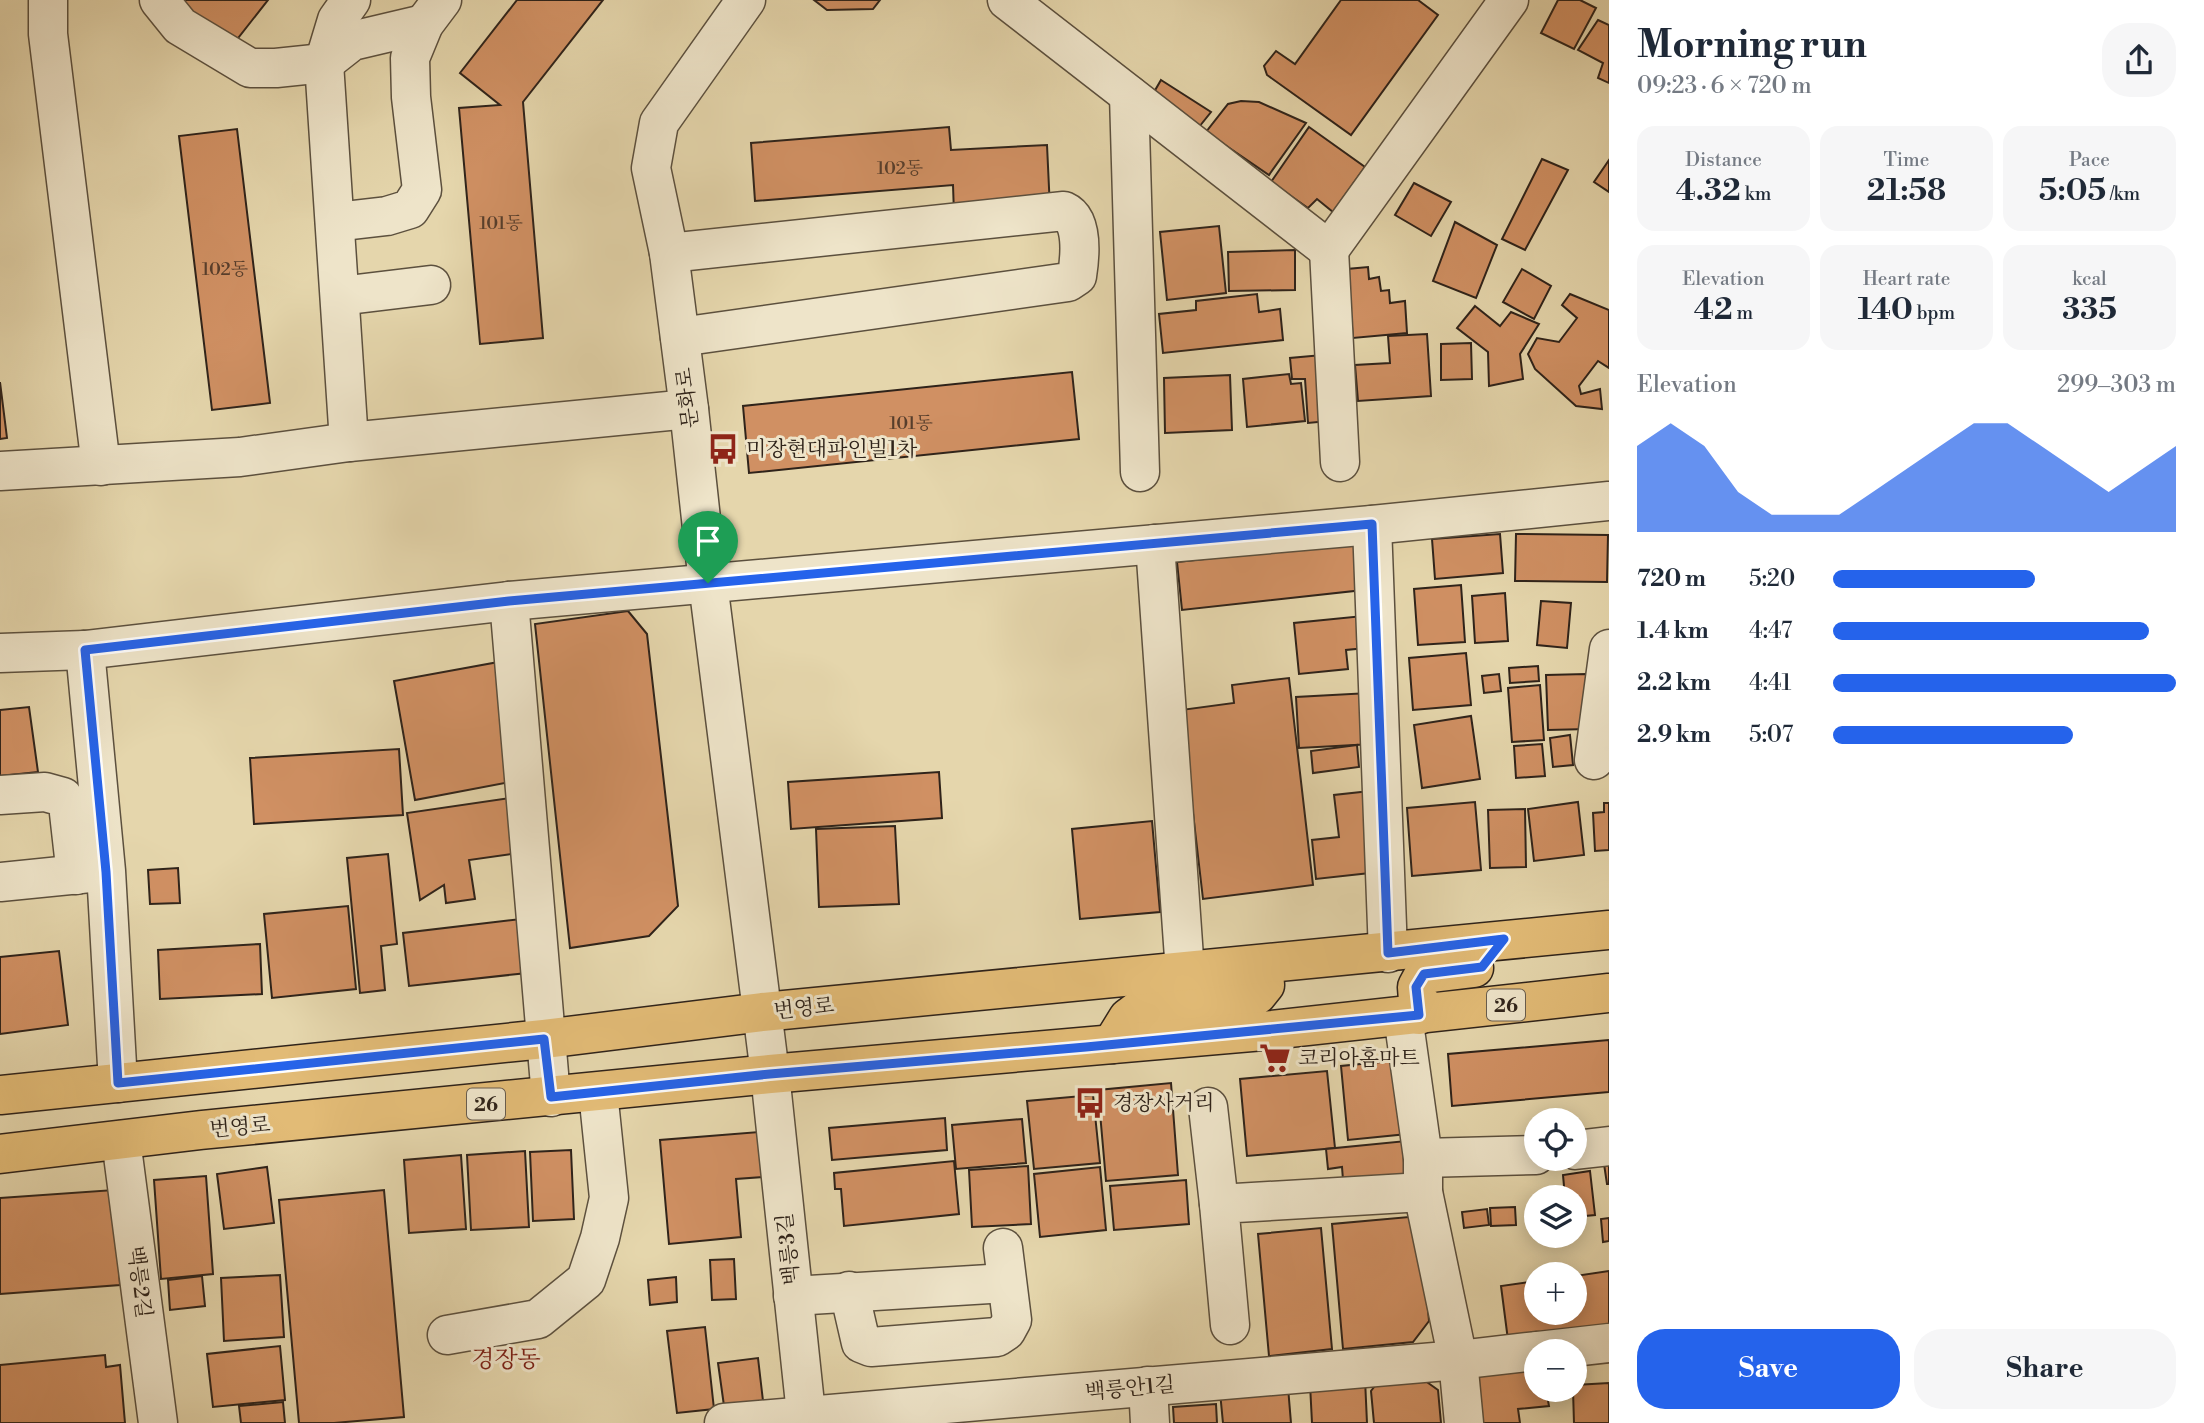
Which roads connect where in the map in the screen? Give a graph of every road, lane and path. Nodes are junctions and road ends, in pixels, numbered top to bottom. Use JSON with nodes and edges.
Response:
{"nodes":[{"id":1,"x":48,"y":0,"type":"edge"},
{"id":2,"x":159,"y":0,"type":"edge"},
{"id":3,"x":351,"y":0,"type":"edge"},
{"id":4,"x":746,"y":0,"type":"edge"},
{"id":5,"x":1007,"y":0,"type":"edge"},
{"id":6,"x":1509,"y":0,"type":"edge"},
{"id":7,"x":433,"y":12,"type":"edge"},
{"id":8,"x":324,"y":63,"type":"junction"},
{"id":9,"x":1129,"y":95,"type":"junction"},
{"id":10,"x":335,"y":222,"type":"junction"},
{"id":11,"x":1329,"y":250,"type":"junction"},
{"id":12,"x":669,"y":253,"type":"junction"},
{"id":13,"x":431,"y":285,"type":"dead end"},
{"id":14,"x":340,"y":296,"type":"junction"},
{"id":15,"x":680,"y":337,"type":"junction"},
{"id":16,"x":689,"y":409,"type":"junction"},
{"id":17,"x":349,"y":442,"type":"junction"},
{"id":18,"x":1340,"y":463,"type":"dead end"},
{"id":19,"x":101,"y":466,"type":"junction"},
{"id":20,"x":0,"y":471,"type":"edge"},
{"id":21,"x":1140,"y":472,"type":"dead end"},
{"id":22,"x":1609,"y":501,"type":"edge"},
{"id":23,"x":1372,"y":524,"type":"junction"},
{"id":24,"x":1155,"y":544,"type":"junction"},
{"id":25,"x":708,"y":583,"type":"junction"},
{"id":26,"x":509,"y":601,"type":"junction"},
{"id":27,"x":1609,"y":649,"type":"edge"},
{"id":28,"x":85,"y":650,"type":"junction"},
{"id":29,"x":0,"y":653,"type":"edge"},
{"id":30,"x":1594,"y":760,"type":"dead end"},
{"id":31,"x":0,"y":795,"type":"edge"},
{"id":32,"x":91,"y":873,"type":"junction"},
{"id":33,"x":0,"y":882,"type":"edge"},
{"id":34,"x":1609,"y":930,"type":"edge"},
{"id":35,"x":1504,"y":939,"type":"junction"},
{"id":36,"x":1388,"y":953,"type":"junction"},
{"id":37,"x":1263,"y":965,"type":"junction"},
{"id":38,"x":1185,"y":972,"type":"junction"},
{"id":39,"x":1609,"y":993,"type":"edge"},
{"id":40,"x":762,"y":1012,"type":"junction"},
{"id":41,"x":1411,"y":1015,"type":"junction"},
{"id":42,"x":544,"y":1039,"type":"junction"},
{"id":43,"x":1112,"y":1044,"type":"junction"},
{"id":44,"x":770,"y":1074,"type":"junction"},
{"id":45,"x":118,"y":1083,"type":"junction"},
{"id":46,"x":598,"y":1092,"type":"junction"},
{"id":47,"x":0,"y":1095,"type":"edge"},
{"id":48,"x":551,"y":1097,"type":"junction"},
{"id":49,"x":1208,"y":1107,"type":"dead end"},
{"id":50,"x":121,"y":1140,"type":"junction"},
{"id":51,"x":1609,"y":1146,"type":"edge"},
{"id":52,"x":1587,"y":1149,"type":"edge"},
{"id":53,"x":0,"y":1154,"type":"edge"},
{"id":54,"x":1524,"y":1157,"type":"edge"},
{"id":55,"x":1423,"y":1175,"type":"junction"},
{"id":56,"x":1219,"y":1204,"type":"junction"},
{"id":57,"x":849,"y":1291,"type":"junction"},
{"id":58,"x":793,"y":1296,"type":"junction"},
{"id":59,"x":1230,"y":1325,"type":"dead end"},
{"id":60,"x":447,"y":1335,"type":"dead end"},
{"id":61,"x":1609,"y":1343,"type":"edge"},
{"id":62,"x":1587,"y":1345,"type":"edge"},
{"id":63,"x":1524,"y":1352,"type":"edge"},
{"id":64,"x":1458,"y":1360,"type":"junction"},
{"id":65,"x":1149,"y":1404,"type":"edge"},
{"id":66,"x":806,"y":1420,"type":"edge"},
{"id":67,"x":158,"y":1423,"type":"edge"},
{"id":68,"x":724,"y":1423,"type":"edge"},
{"id":69,"x":1464,"y":1423,"type":"edge"}],
"edges":[{"from":1,"to":19,"type":"street"},
{"from":2,"to":8,"type":"street"},
{"from":3,"to":8,"type":"street"},
{"from":4,"to":12,"type":"street","name":"문화로"},
{"from":5,"to":9,"type":"street"},
{"from":6,"to":11,"type":"street"},
{"from":7,"to":8,"type":"street"},
{"from":7,"to":10,"type":"street"},
{"from":8,"to":10,"type":"street"},
{"from":9,"to":11,"type":"street"},
{"from":9,"to":21,"type":"street"},
{"from":10,"to":14,"type":"street"},
{"from":11,"to":18,"type":"street"},
{"from":12,"to":15,"type":"street","name":"문화로"},
{"from":12,"to":15,"type":"street"},
{"from":13,"to":14,"type":"street"},
{"from":14,"to":17,"type":"street"},
{"from":15,"to":16,"type":"street","name":"문화로"},
{"from":16,"to":17,"type":"street"},
{"from":16,"to":25,"type":"street","name":"문화로"},
{"from":17,"to":19,"type":"street"},
{"from":19,"to":20,"type":"street"},
{"from":22,"to":23,"type":"street"},
{"from":23,"to":24,"type":"street"},
{"from":23,"to":36,"type":"street"},
{"from":24,"to":25,"type":"street"},
{"from":24,"to":38,"type":"street"},
{"from":25,"to":26,"type":"street"},
{"from":25,"to":40,"type":"street","name":"문화로"},
{"from":26,"to":28,"type":"street"},
{"from":26,"to":42,"type":"street"},
{"from":27,"to":30,"type":"street"},
{"from":28,"to":29,"type":"street"},
{"from":28,"to":32,"type":"street"},
{"from":31,"to":32,"type":"street"},
{"from":32,"to":33,"type":"street"},
{"from":32,"to":45,"type":"street"},
{"from":34,"to":35,"type":"main road","name":"번영로"},
{"from":35,"to":36,"type":"main road","name":"번영로"},
{"from":35,"to":41,"type":"main road"},
{"from":36,"to":37,"type":"main road","name":"번영로"},
{"from":37,"to":38,"type":"main road","name":"번영로"},
{"from":37,"to":43,"type":"main road"},
{"from":38,"to":40,"type":"main road","name":"번영로"},
{"from":39,"to":41,"type":"main road","name":"번영로","number":"26"},
{"from":40,"to":42,"type":"main road","name":"번영로"},
{"from":40,"to":44,"type":"street","name":"문화로"},
{"from":41,"to":43,"type":"main road","name":"번영로","number":"26"},
{"from":41,"to":55,"type":"street"},
{"from":42,"to":45,"type":"main road","name":"번영로"},
{"from":42,"to":48,"type":"street"},
{"from":43,"to":44,"type":"main road","name":"번영로","number":"26"},
{"from":44,"to":46,"type":"main road","name":"번영로","number":"26"},
{"from":44,"to":58,"type":"street","name":"백릉3길"},
{"from":45,"to":47,"type":"main road","name":"번영로"},
{"from":46,"to":48,"type":"main road","name":"번영로","number":"26"},
{"from":46,"to":60,"type":"street"},
{"from":48,"to":50,"type":"main road","name":"번영로","number":"26"},
{"from":49,"to":56,"type":"street"},
{"from":50,"to":53,"type":"main road","name":"번영로","number":"26"},
{"from":50,"to":67,"type":"street","name":"백릉2길"},
{"from":51,"to":52,"type":"street"},
{"from":54,"to":55,"type":"street"},
{"from":55,"to":56,"type":"street"},
{"from":55,"to":64,"type":"street"},
{"from":56,"to":59,"type":"street"},
{"from":57,"to":57,"type":"street"},
{"from":57,"to":58,"type":"street"},
{"from":58,"to":66,"type":"street","name":"백릉3길"},
{"from":61,"to":62,"type":"street","name":"백릉안1길"},
{"from":63,"to":64,"type":"street","name":"백릉안1길"},
{"from":64,"to":65,"type":"street","name":"백릉안1길"},
{"from":64,"to":69,"type":"street"},
{"from":65,"to":66,"type":"street","name":"백릉안1길"},
{"from":66,"to":68,"type":"street","name":"백릉안1길"}]}
